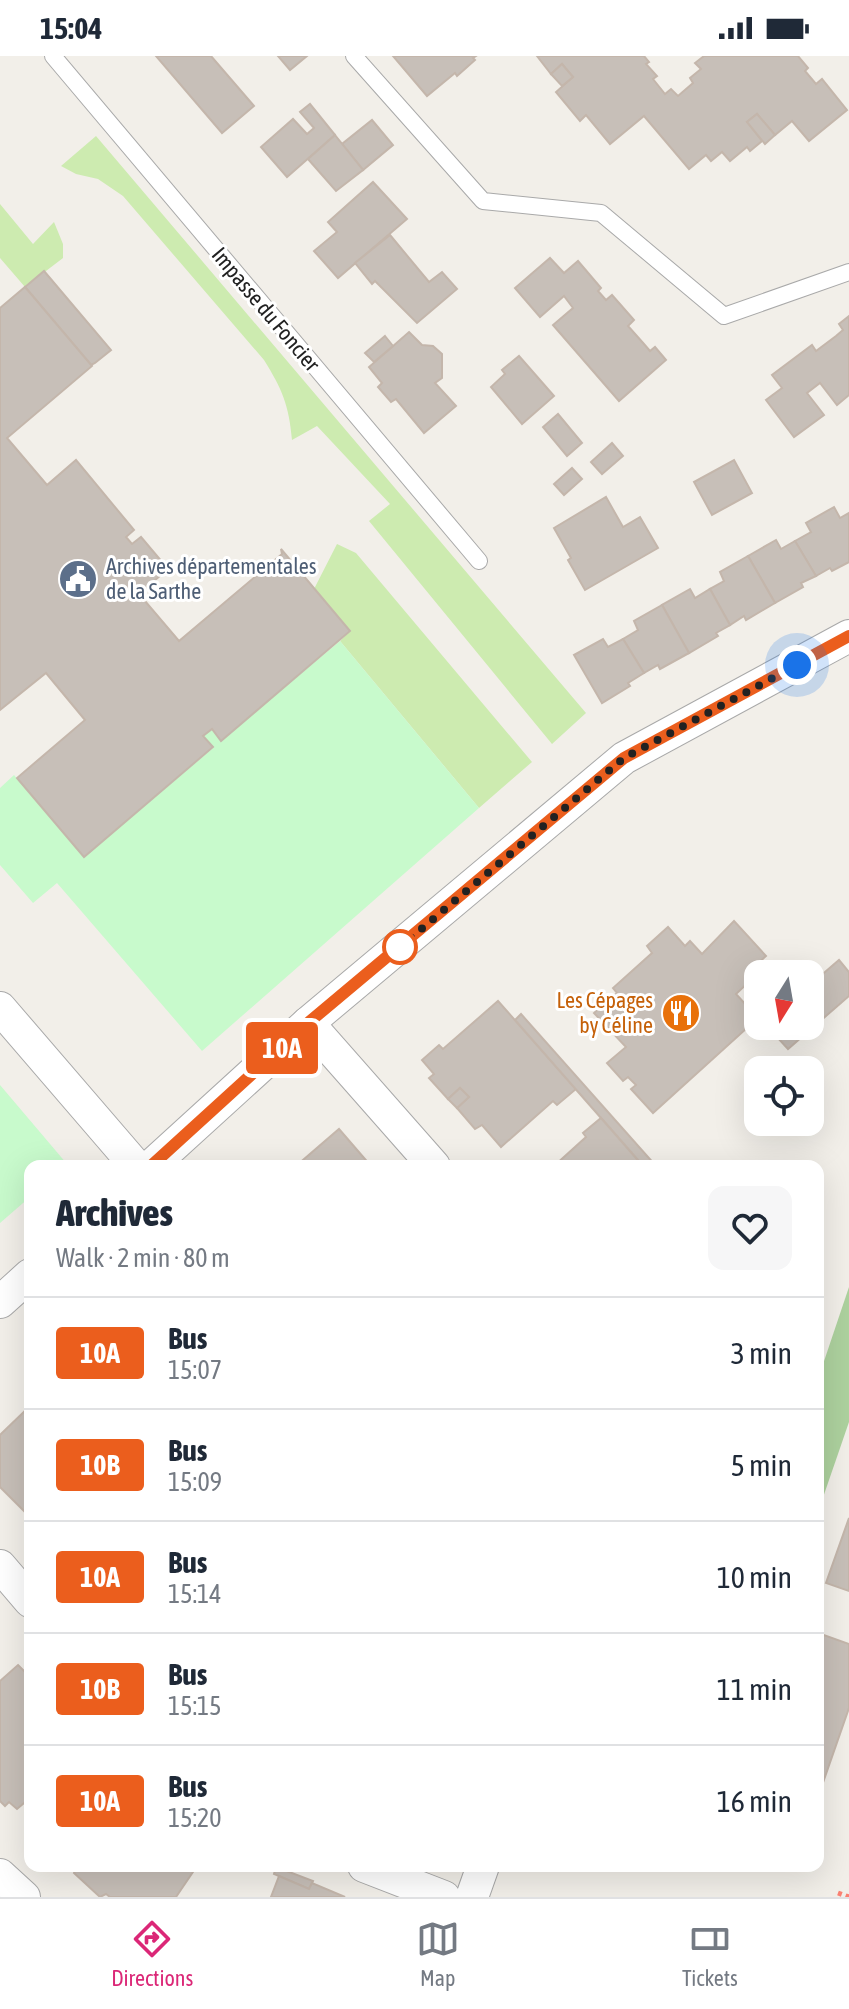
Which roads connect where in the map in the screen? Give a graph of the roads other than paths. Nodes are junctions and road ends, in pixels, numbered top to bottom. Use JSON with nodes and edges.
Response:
{"nodes":[{"id":1,"x":53,"y":56,"type":"edge"},
{"id":2,"x":354,"y":56,"type":"edge"},
{"id":3,"x":849,"y":272,"type":"edge"},
{"id":4,"x":479,"y":561,"type":"dead end"},
{"id":5,"x":849,"y":636,"type":"edge"},
{"id":6,"x":0,"y":1008,"type":"edge"},
{"id":7,"x":308,"y":1023,"type":"junction"},
{"id":8,"x":131,"y":1160,"type":"edge"},
{"id":9,"x":158,"y":1160,"type":"edge"},
{"id":10,"x":429,"y":1160,"type":"edge"},
{"id":11,"x":24,"y":1280,"type":"edge"},
{"id":12,"x":0,"y":1302,"type":"edge"},
{"id":13,"x":0,"y":1566,"type":"edge"},
{"id":14,"x":24,"y":1594,"type":"edge"},
{"id":15,"x":379,"y":1872,"type":"edge"},
{"id":16,"x":481,"y":1872,"type":"edge"},
{"id":17,"x":0,"y":1875,"type":"edge"},
{"id":18,"x":24,"y":1897,"type":"edge"},
{"id":19,"x":444,"y":1897,"type":"edge"},
{"id":20,"x":472,"y":1897,"type":"edge"}],
"edges":[{"from":1,"to":4,"type":"lane","name":"Impasse du Foncier"},
{"from":2,"to":3,"type":"lane"},
{"from":5,"to":7,"type":"street"},
{"from":6,"to":8,"type":"street"},
{"from":7,"to":9,"type":"street"},
{"from":7,"to":10,"type":"street"},
{"from":11,"to":12,"type":"street"},
{"from":13,"to":14,"type":"street"},
{"from":15,"to":19,"type":"street"},
{"from":16,"to":20,"type":"street"},
{"from":17,"to":18,"type":"street"}]}
